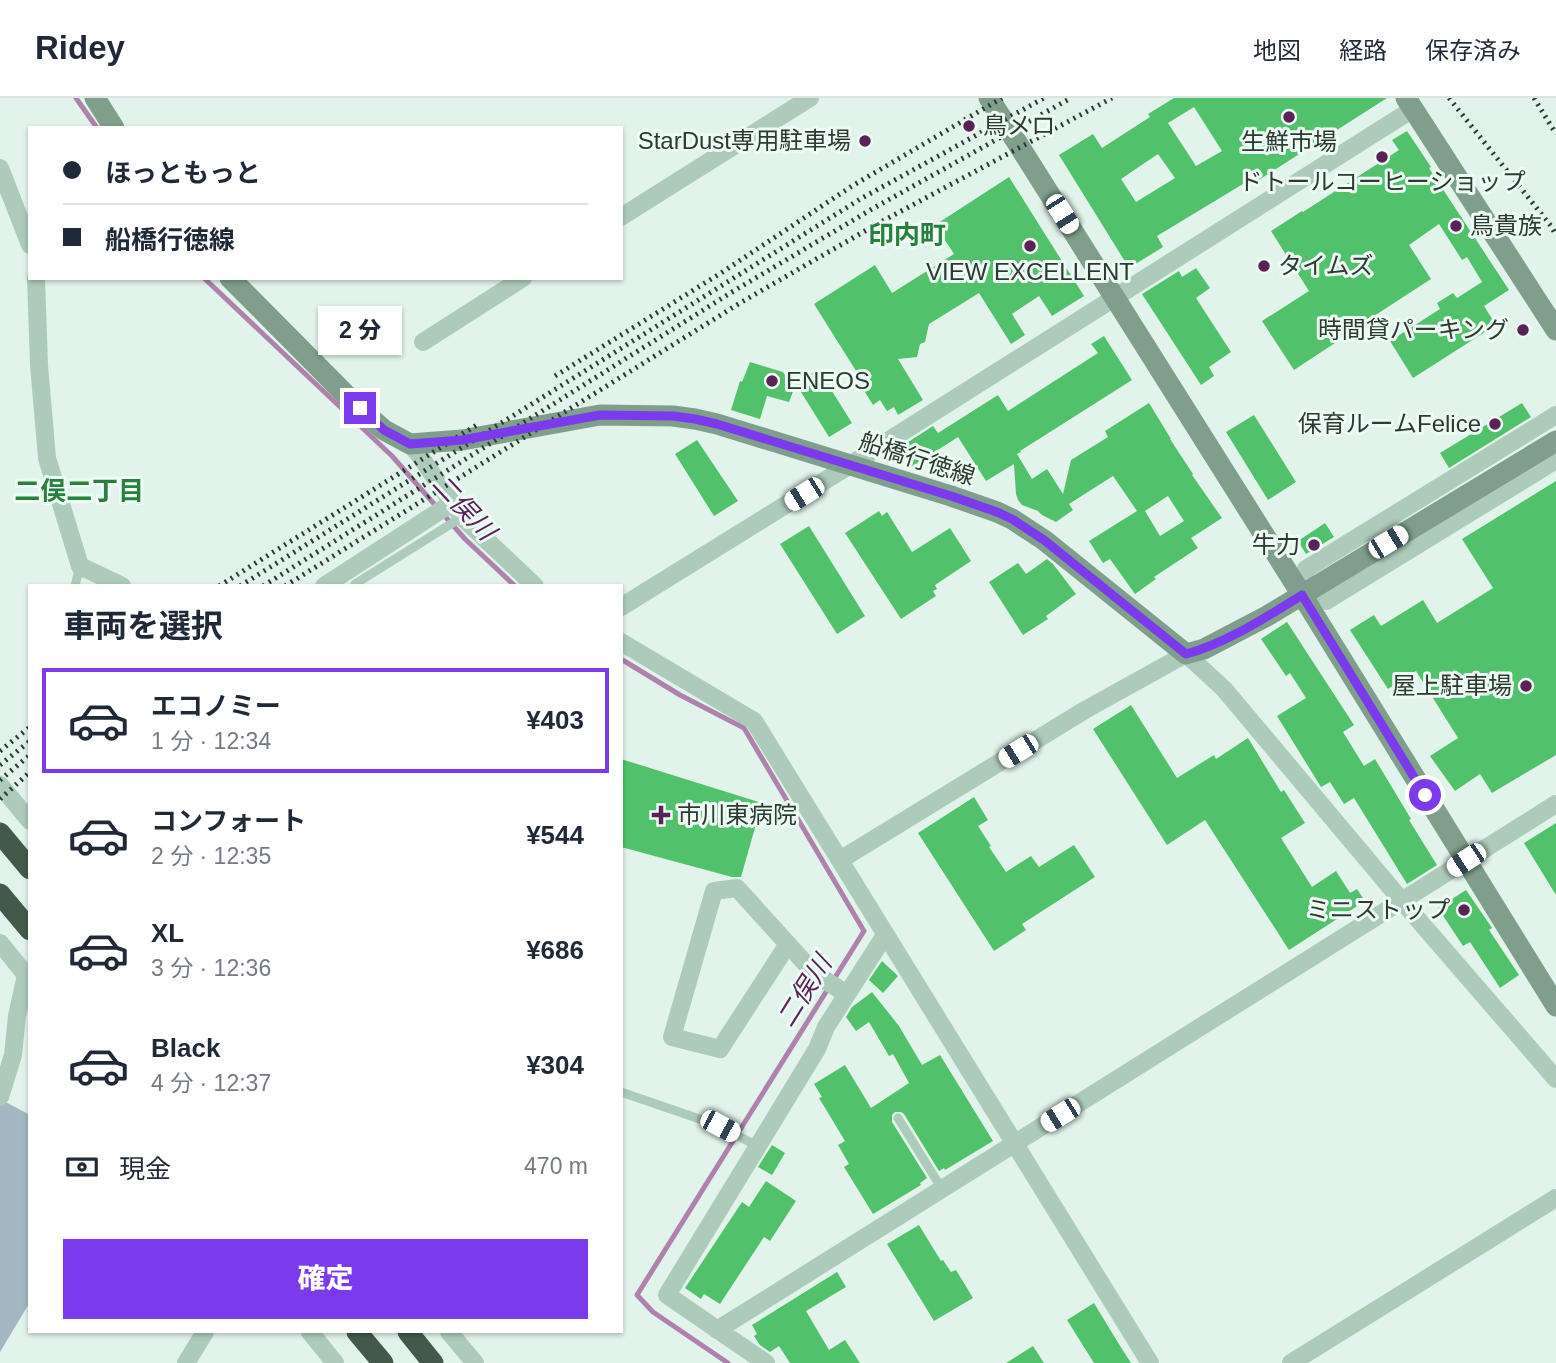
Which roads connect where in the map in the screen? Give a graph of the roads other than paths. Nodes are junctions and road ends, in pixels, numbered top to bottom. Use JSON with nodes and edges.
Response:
{"nodes":[{"id":1,"x":94,"y":98,"type":"edge"},
{"id":2,"x":810,"y":98,"type":"edge"},
{"id":3,"x":989,"y":98,"type":"edge"},
{"id":4,"x":1409,"y":103,"type":"edge"},
{"id":5,"x":113,"y":126,"type":"edge"},
{"id":6,"x":0,"y":168,"type":"edge"},
{"id":7,"x":623,"y":216,"type":"edge"},
{"id":8,"x":28,"y":239,"type":"edge"},
{"id":9,"x":36,"y":280,"type":"edge"},
{"id":10,"x":232,"y":280,"type":"edge"},
{"id":11,"x":520,"y":280,"type":"edge"},
{"id":12,"x":1114,"y":297,"type":"junction"},
{"id":13,"x":1556,"y":330,"type":"edge"},
{"id":14,"x":423,"y":342,"type":"dead end"},
{"id":15,"x":1556,"y":415,"type":"edge"},
{"id":16,"x":1556,"y":441,"type":"edge"},
{"id":17,"x":410,"y":444,"type":"junction"},
{"id":18,"x":1556,"y":460,"type":"edge"},
{"id":19,"x":850,"y":465,"type":"junction"},
{"id":20,"x":457,"y":510,"type":"junction"},
{"id":21,"x":80,"y":566,"type":"junction"},
{"id":22,"x":76,"y":584,"type":"edge"},
{"id":23,"x":118,"y":584,"type":"edge"},
{"id":24,"x":328,"y":584,"type":"edge"},
{"id":25,"x":355,"y":584,"type":"edge"},
{"id":26,"x":533,"y":584,"type":"edge"},
{"id":27,"x":1302,"y":595,"type":"junction"},
{"id":28,"x":623,"y":606,"type":"edge"},
{"id":29,"x":623,"y":643,"type":"edge"},
{"id":30,"x":1186,"y":654,"type":"junction"},
{"id":31,"x":0,"y":785,"type":"edge"},
{"id":32,"x":1556,"y":804,"type":"edge"},
{"id":33,"x":28,"y":819,"type":"edge"},
{"id":34,"x":0,"y":833,"type":"edge"},
{"id":35,"x":840,"y":860,"type":"junction"},
{"id":36,"x":1466,"y":860,"type":"junction"},
{"id":37,"x":28,"y":868,"type":"edge"},
{"id":38,"x":0,"y":894,"type":"edge"},
{"id":39,"x":1402,"y":901,"type":"junction"},
{"id":40,"x":28,"y":928,"type":"edge"},
{"id":41,"x":885,"y":935,"type":"junction"},
{"id":42,"x":0,"y":943,"type":"edge"},
{"id":43,"x":788,"y":944,"type":"junction"},
{"id":44,"x":28,"y":977,"type":"edge"},
{"id":45,"x":847,"y":995,"type":"junction"},
{"id":46,"x":1556,"y":1006,"type":"edge"},
{"id":47,"x":1556,"y":1079,"type":"edge"},
{"id":48,"x":623,"y":1092,"type":"edge"},
{"id":49,"x":0,"y":1097,"type":"edge"},
{"id":50,"x":898,"y":1118,"type":"dead end"},
{"id":51,"x":1015,"y":1143,"type":"junction"},
{"id":52,"x":757,"y":1146,"type":"junction"},
{"id":53,"x":942,"y":1189,"type":"junction"},
{"id":54,"x":1556,"y":1198,"type":"edge"},
{"id":55,"x":717,"y":1329,"type":"junction"},
{"id":56,"x":204,"y":1333,"type":"edge"},
{"id":57,"x":311,"y":1333,"type":"edge"},
{"id":58,"x":359,"y":1333,"type":"edge"},
{"id":59,"x":409,"y":1333,"type":"edge"},
{"id":60,"x":450,"y":1333,"type":"edge"},
{"id":61,"x":186,"y":1363,"type":"edge"},
{"id":62,"x":335,"y":1363,"type":"edge"},
{"id":63,"x":383,"y":1363,"type":"edge"},
{"id":64,"x":433,"y":1363,"type":"edge"},
{"id":65,"x":475,"y":1363,"type":"edge"},
{"id":66,"x":766,"y":1363,"type":"edge"},
{"id":67,"x":1150,"y":1363,"type":"edge"},
{"id":68,"x":1291,"y":1363,"type":"edge"}],
"edges":[{"from":1,"to":5,"type":"main road"},
{"from":2,"to":7,"type":"street"},
{"from":3,"to":12,"type":"main road"},
{"from":4,"to":12,"type":"street"},
{"from":4,"to":13,"type":"main road"},
{"from":6,"to":8,"type":"street"},
{"from":9,"to":21,"type":"street"},
{"from":10,"to":17,"type":"main road"},
{"from":11,"to":14,"type":"street"},
{"from":12,"to":19,"type":"street"},
{"from":12,"to":27,"type":"main road"},
{"from":15,"to":27,"type":"street"},
{"from":16,"to":27,"type":"main road"},
{"from":17,"to":19,"type":"main road","name":"船橋行徳線"},
{"from":17,"to":20,"type":"street"},
{"from":18,"to":27,"type":"street"},
{"from":19,"to":28,"type":"street"},
{"from":19,"to":30,"type":"main road","name":"船橋行徳線"},
{"from":20,"to":24,"type":"street"},
{"from":20,"to":25,"type":"lane"},
{"from":20,"to":26,"type":"street"},
{"from":21,"to":22,"type":"lane"},
{"from":21,"to":23,"type":"street"},
{"from":27,"to":30,"type":"main road"},
{"from":27,"to":36,"type":"main road"},
{"from":29,"to":35,"type":"street"},
{"from":30,"to":35,"type":"street"},
{"from":30,"to":39,"type":"street"},
{"from":31,"to":33,"type":"street"},
{"from":32,"to":36,"type":"street"},
{"from":34,"to":37,"type":"highway"},
{"from":35,"to":41,"type":"street"},
{"from":36,"to":39,"type":"street"},
{"from":36,"to":46,"type":"main road"},
{"from":38,"to":40,"type":"highway"},
{"from":39,"to":47,"type":"street"},
{"from":39,"to":51,"type":"street"},
{"from":41,"to":45,"type":"street"},
{"from":41,"to":51,"type":"street"},
{"from":42,"to":44,"type":"street"},
{"from":43,"to":43,"type":"street"},
{"from":43,"to":45,"type":"street"},
{"from":44,"to":49,"type":"street"},
{"from":45,"to":52,"type":"street"},
{"from":48,"to":52,"type":"lane"},
{"from":50,"to":53,"type":"lane"},
{"from":51,"to":53,"type":"street"},
{"from":51,"to":67,"type":"street"},
{"from":52,"to":55,"type":"street"},
{"from":53,"to":55,"type":"street"},
{"from":54,"to":68,"type":"street"},
{"from":55,"to":66,"type":"street"},
{"from":56,"to":61,"type":"street"},
{"from":57,"to":62,"type":"street"},
{"from":58,"to":63,"type":"highway"},
{"from":59,"to":64,"type":"highway"},
{"from":60,"to":65,"type":"street"}]}
